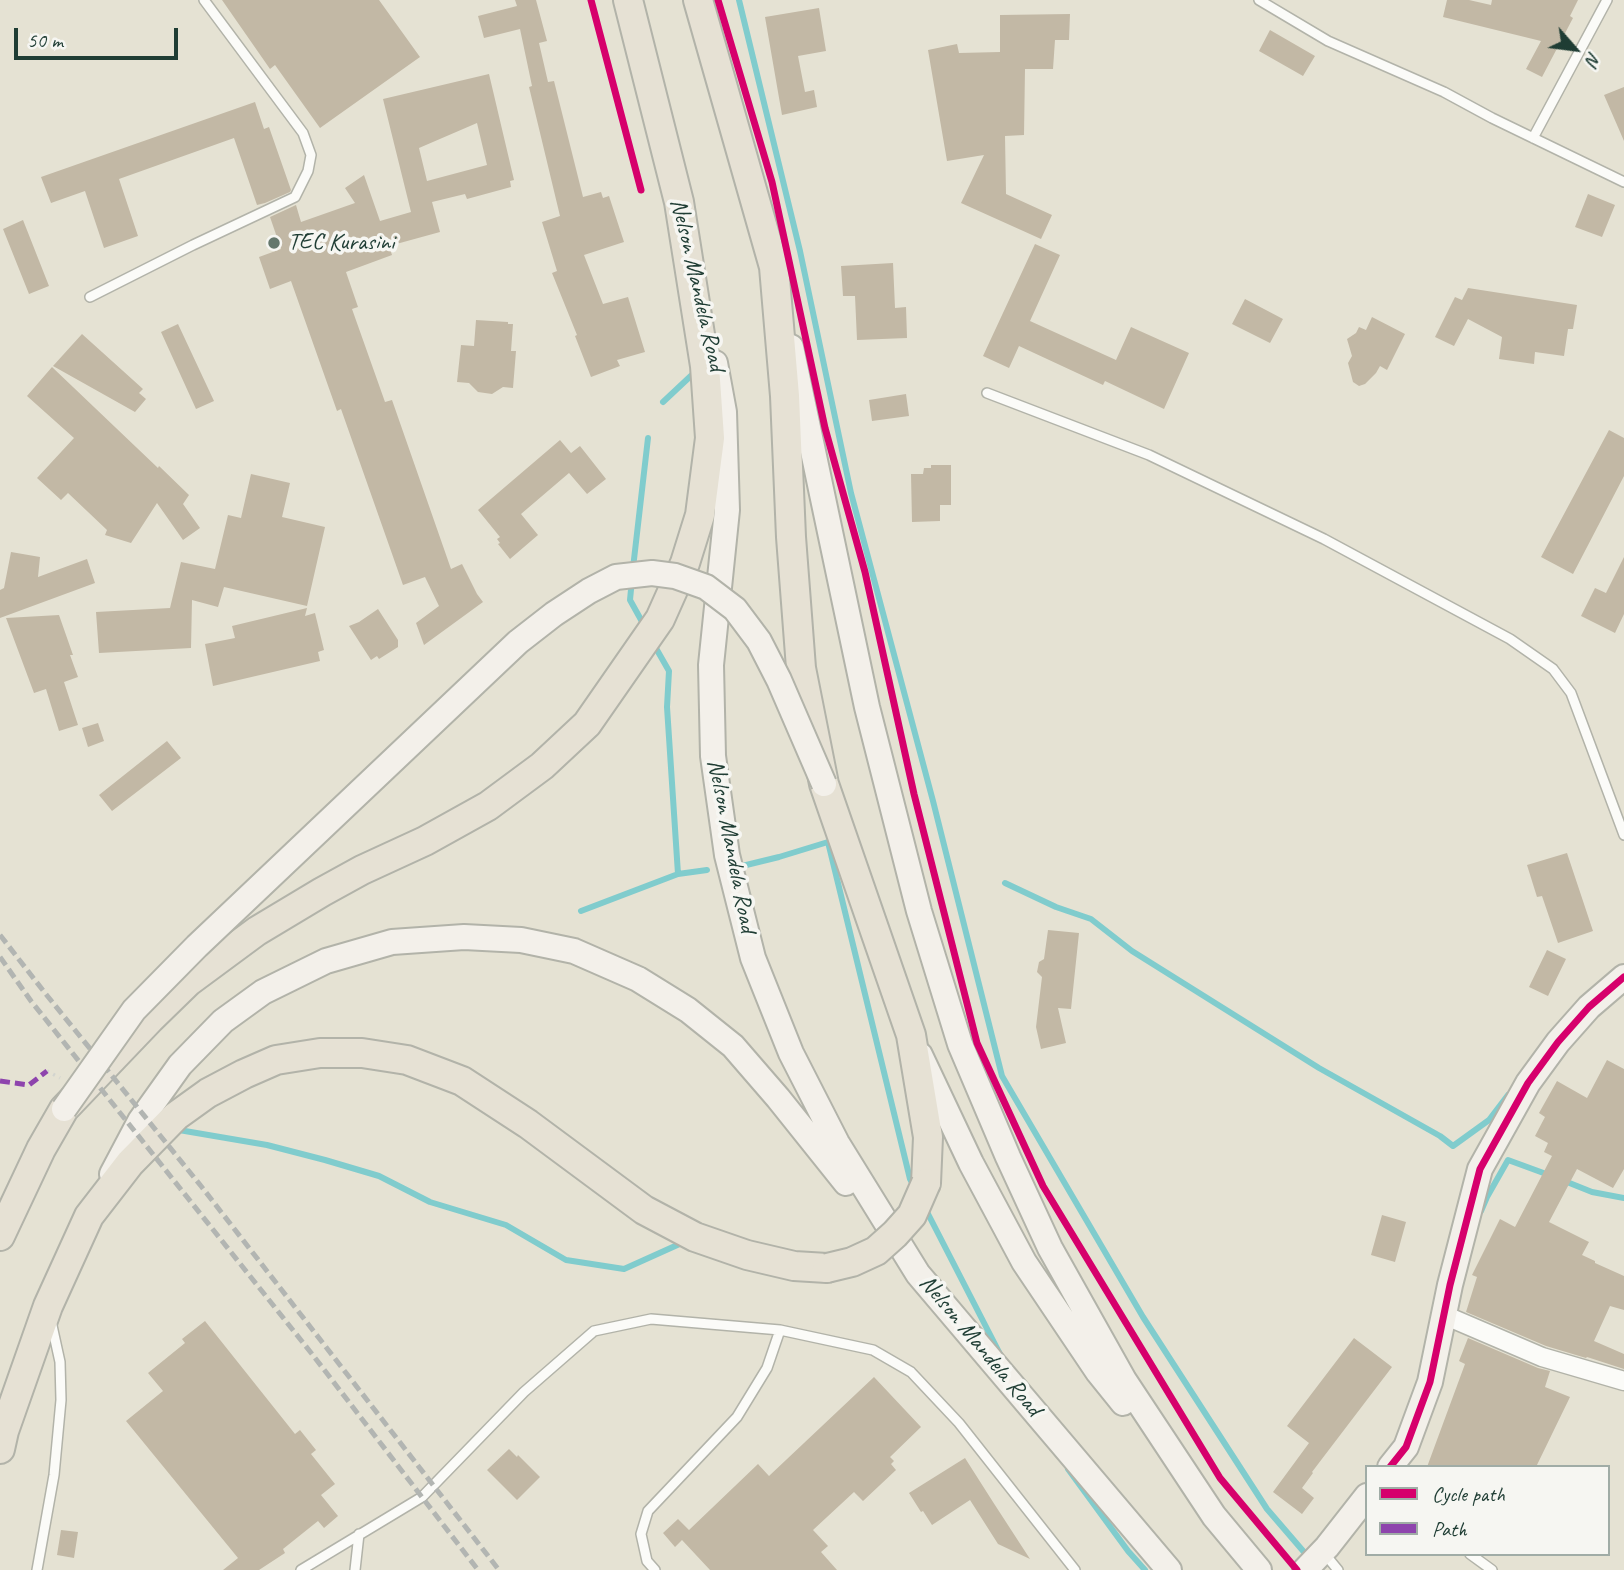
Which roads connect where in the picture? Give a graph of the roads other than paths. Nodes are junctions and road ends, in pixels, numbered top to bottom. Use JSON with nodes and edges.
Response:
{"nodes":[{"id":1,"x":204,"y":0,"type":"edge"},
{"id":2,"x":628,"y":0,"type":"edge"},
{"id":3,"x":698,"y":0,"type":"edge"},
{"id":4,"x":1259,"y":0,"type":"edge"},
{"id":5,"x":1606,"y":0,"type":"edge"},
{"id":6,"x":1533,"y":138,"type":"junction"},
{"id":7,"x":1624,"y":182,"type":"edge"},
{"id":8,"x":679,"y":202,"type":"junction"},
{"id":9,"x":774,"y":267,"type":"junction"},
{"id":10,"x":90,"y":297,"type":"dead end"},
{"id":11,"x":987,"y":393,"type":"dead end"},
{"id":12,"x":824,"y":785,"type":"junction"},
{"id":13,"x":1624,"y":835,"type":"edge"},
{"id":14,"x":1624,"y":977,"type":"edge"},
{"id":15,"x":911,"y":1035,"type":"junction"},
{"id":16,"x":64,"y":1109,"type":"junction"},
{"id":17,"x":89,"y":1216,"type":"junction"},
{"id":18,"x":0,"y":1236,"type":"edge"},
{"id":19,"x":918,"y":1274,"type":"junction"},
{"id":20,"x":48,"y":1306,"type":"junction"},
{"id":21,"x":1444,"y":1315,"type":"junction"},
{"id":22,"x":780,"y":1330,"type":"junction"},
{"id":23,"x":1624,"y":1381,"type":"edge"},
{"id":24,"x":0,"y":1450,"type":"edge"},
{"id":25,"x":1392,"y":1465,"type":"edge"},
{"id":26,"x":1365,"y":1500,"type":"edge"},
{"id":27,"x":1214,"y":1516,"type":"junction"},
{"id":28,"x":359,"y":1534,"type":"junction"},
{"id":29,"x":1473,"y":1556,"type":"edge"},
{"id":30,"x":1330,"y":1561,"type":"edge"},
{"id":31,"x":37,"y":1570,"type":"edge"},
{"id":32,"x":301,"y":1570,"type":"edge"},
{"id":33,"x":355,"y":1570,"type":"edge"},
{"id":34,"x":655,"y":1570,"type":"edge"},
{"id":35,"x":1075,"y":1570,"type":"edge"},
{"id":36,"x":1169,"y":1570,"type":"edge"},
{"id":37,"x":1259,"y":1570,"type":"edge"},
{"id":38,"x":1305,"y":1570,"type":"edge"},
{"id":39,"x":1492,"y":1570,"type":"edge"}],
"edges":[{"from":1,"to":10,"type":"lane"},
{"from":2,"to":8,"type":"main road","name":"Nelson Mandela Road"},
{"from":3,"to":9,"type":"main road"},
{"from":4,"to":6,"type":"lane"},
{"from":5,"to":6,"type":"lane"},
{"from":6,"to":7,"type":"lane"},
{"from":8,"to":16,"type":"main road"},
{"from":8,"to":19,"type":"main road","name":"Nelson Mandela Road"},
{"from":9,"to":12,"type":"main road"},
{"from":9,"to":27,"type":"main road"},
{"from":11,"to":13,"type":"lane"},
{"from":12,"to":15,"type":"main road"},
{"from":12,"to":16,"type":"main road","bridge":true},
{"from":14,"to":21,"type":"main road"},
{"from":15,"to":17,"type":"main road","bridge":true},
{"from":15,"to":27,"type":"main road"},
{"from":16,"to":18,"type":"main road"},
{"from":17,"to":19,"type":"main road"},
{"from":17,"to":20,"type":"main road"},
{"from":19,"to":36,"type":"main road","name":"Nelson Mandela Road"},
{"from":20,"to":24,"type":"main road"},
{"from":20,"to":31,"type":"lane"},
{"from":21,"to":23,"type":"street"},
{"from":21,"to":25,"type":"main road"},
{"from":22,"to":28,"type":"lane"},
{"from":22,"to":34,"type":"lane"},
{"from":22,"to":35,"type":"lane"},
{"from":26,"to":30,"type":"main road"},
{"from":27,"to":37,"type":"main road"},
{"from":28,"to":32,"type":"lane"},
{"from":28,"to":33,"type":"lane"},
{"from":29,"to":39,"type":"lane"},
{"from":30,"to":38,"type":"main road"}]}
